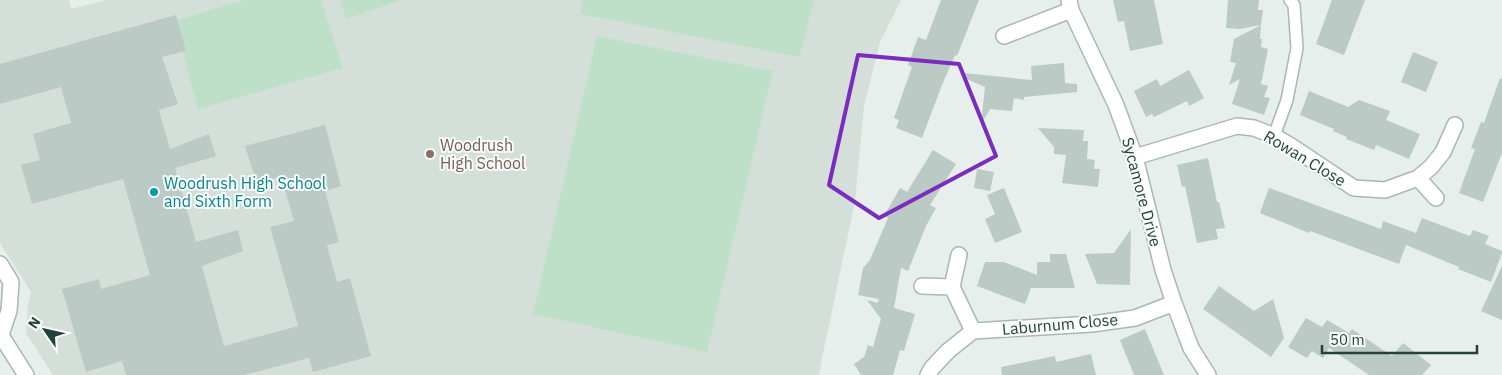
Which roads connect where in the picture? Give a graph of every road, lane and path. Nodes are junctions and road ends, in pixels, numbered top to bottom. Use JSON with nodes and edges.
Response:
{"nodes":[{"id":1,"x":1290,"y":0,"type":"edge"},
{"id":2,"x":1070,"y":5,"type":"edge"},
{"id":3,"x":1004,"y":36,"type":"dead end"},
{"id":4,"x":1455,"y":125,"type":"dead end"},
{"id":5,"x":1274,"y":136,"type":"junction"},
{"id":6,"x":1135,"y":158,"type":"junction"},
{"id":7,"x":1418,"y":178,"type":"junction"},
{"id":8,"x":1436,"y":198,"type":"dead end"},
{"id":9,"x":959,"y":255,"type":"dead end"},
{"id":10,"x":0,"y":264,"type":"edge"},
{"id":11,"x":922,"y":286,"type":"dead end"},
{"id":12,"x":952,"y":287,"type":"junction"},
{"id":13,"x":1174,"y":304,"type":"junction"},
{"id":14,"x":973,"y":331,"type":"junction"},
{"id":15,"x":0,"y":334,"type":"edge"},
{"id":16,"x":26,"y":375,"type":"edge"},
{"id":17,"x":928,"y":375,"type":"edge"},
{"id":18,"x":1208,"y":375,"type":"edge"}],
"edges":[{"from":1,"to":5,"type":"lane"},
{"from":2,"to":3,"type":"street","name":"Sycamore Drive"},
{"from":2,"to":6,"type":"street","name":"Sycamore Drive"},
{"from":4,"to":7,"type":"street","name":"Rowan Close"},
{"from":5,"to":6,"type":"street","name":"Rowan Close"},
{"from":5,"to":7,"type":"street","name":"Rowan Close"},
{"from":6,"to":13,"type":"street","name":"Sycamore Drive"},
{"from":7,"to":8,"type":"street"},
{"from":9,"to":12,"type":"street"},
{"from":10,"to":15,"type":"street"},
{"from":11,"to":12,"type":"street"},
{"from":12,"to":14,"type":"street"},
{"from":13,"to":14,"type":"street","name":"Laburnum Close"},
{"from":13,"to":18,"type":"street","name":"Sycamore Drive"},
{"from":14,"to":17,"type":"street"},
{"from":15,"to":16,"type":"street"}]}
